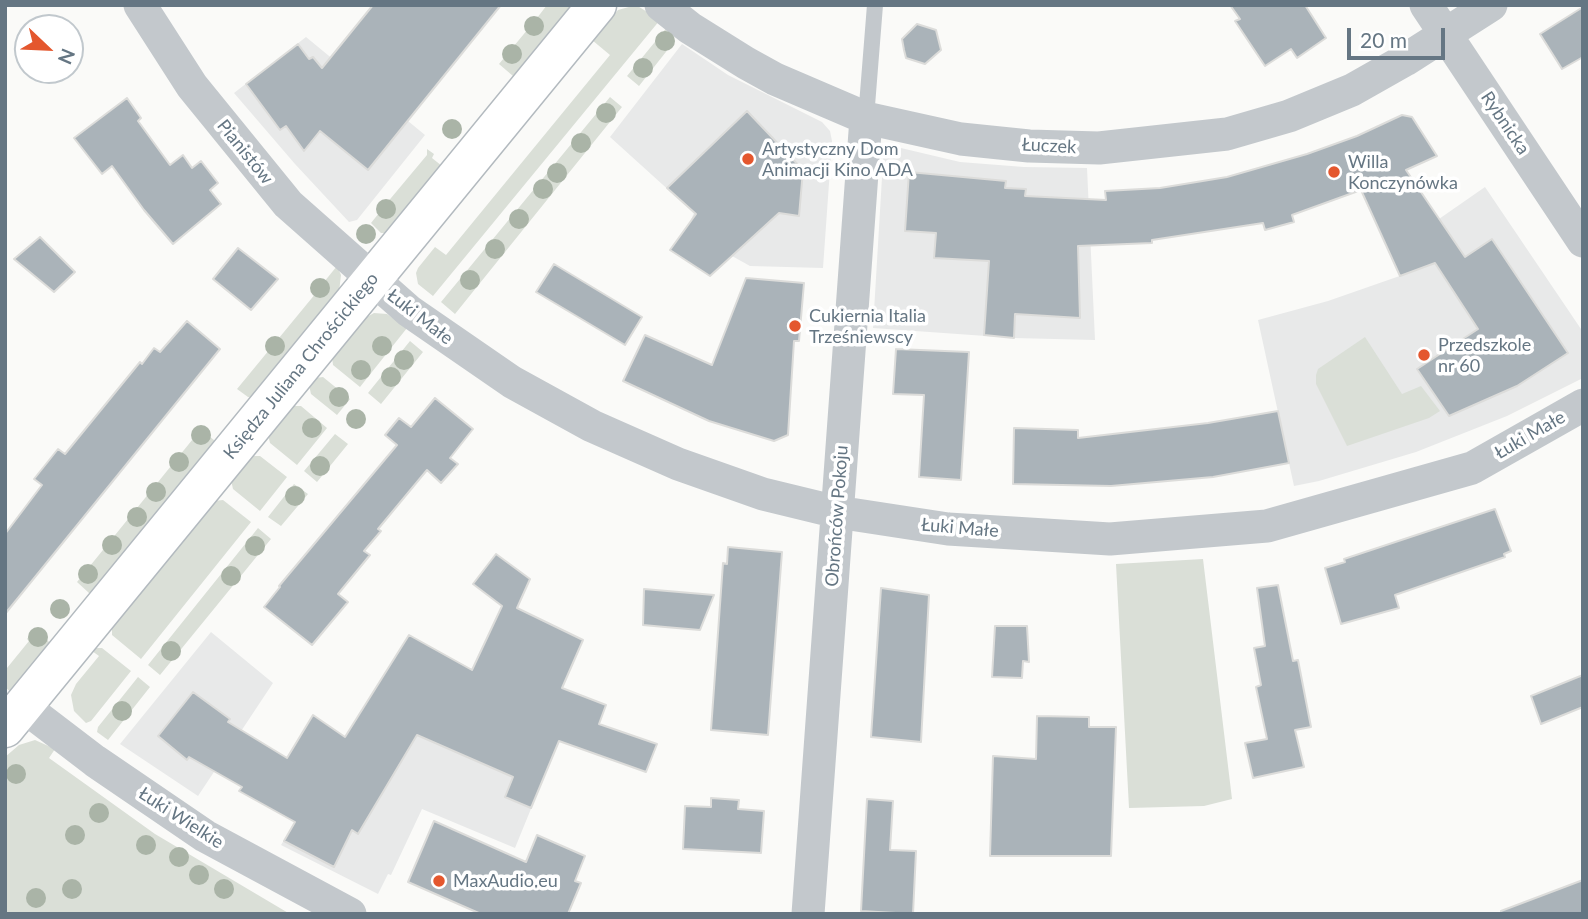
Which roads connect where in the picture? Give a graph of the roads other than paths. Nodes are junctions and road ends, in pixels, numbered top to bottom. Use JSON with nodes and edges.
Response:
{"nodes":[{"id":1,"x":140,"y":5,"type":"edge"},
{"id":2,"x":597,"y":5,"type":"edge"},
{"id":3,"x":661,"y":5,"type":"edge"},
{"id":4,"x":876,"y":5,"type":"edge"},
{"id":5,"x":1426,"y":5,"type":"edge"},
{"id":6,"x":1491,"y":5,"type":"edge"},
{"id":7,"x":1446,"y":35,"type":"junction"},
{"id":8,"x":866,"y":118,"type":"junction"},
{"id":9,"x":1583,"y":241,"type":"edge"},
{"id":10,"x":372,"y":280,"type":"junction"},
{"id":11,"x":1583,"y":405,"type":"edge"},
{"id":12,"x":837,"y":512,"type":"junction"},
{"id":13,"x":14,"y":717,"type":"edge"},
{"id":14,"x":350,"y":914,"type":"edge"},
{"id":15,"x":808,"y":914,"type":"edge"}],
"edges":[{"from":1,"to":10,"type":"street","name":"Pianistów"},
{"from":2,"to":10,"type":"street","name":"Księdza Juliana Chrościckiego"},
{"from":3,"to":8,"type":"street","name":"Łuczek"},
{"from":4,"to":8,"type":"lane"},
{"from":5,"to":7,"type":"street","name":"Rybnicka"},
{"from":6,"to":7,"type":"street","name":"Łuczek"},
{"from":7,"to":8,"type":"street","name":"Łuczek"},
{"from":7,"to":9,"type":"street","name":"Rybnicka"},
{"from":8,"to":12,"type":"street","name":"Obrońców Pokoju"},
{"from":10,"to":12,"type":"street","name":"Łuki Małe"},
{"from":10,"to":13,"type":"street","name":"Księdza Juliana Chrościckiego"},
{"from":11,"to":12,"type":"street","name":"Łuki Małe"},
{"from":12,"to":15,"type":"street","name":"Obrońców Pokoju"},
{"from":13,"to":14,"type":"street","name":"Łuki Wielkie"}]}
